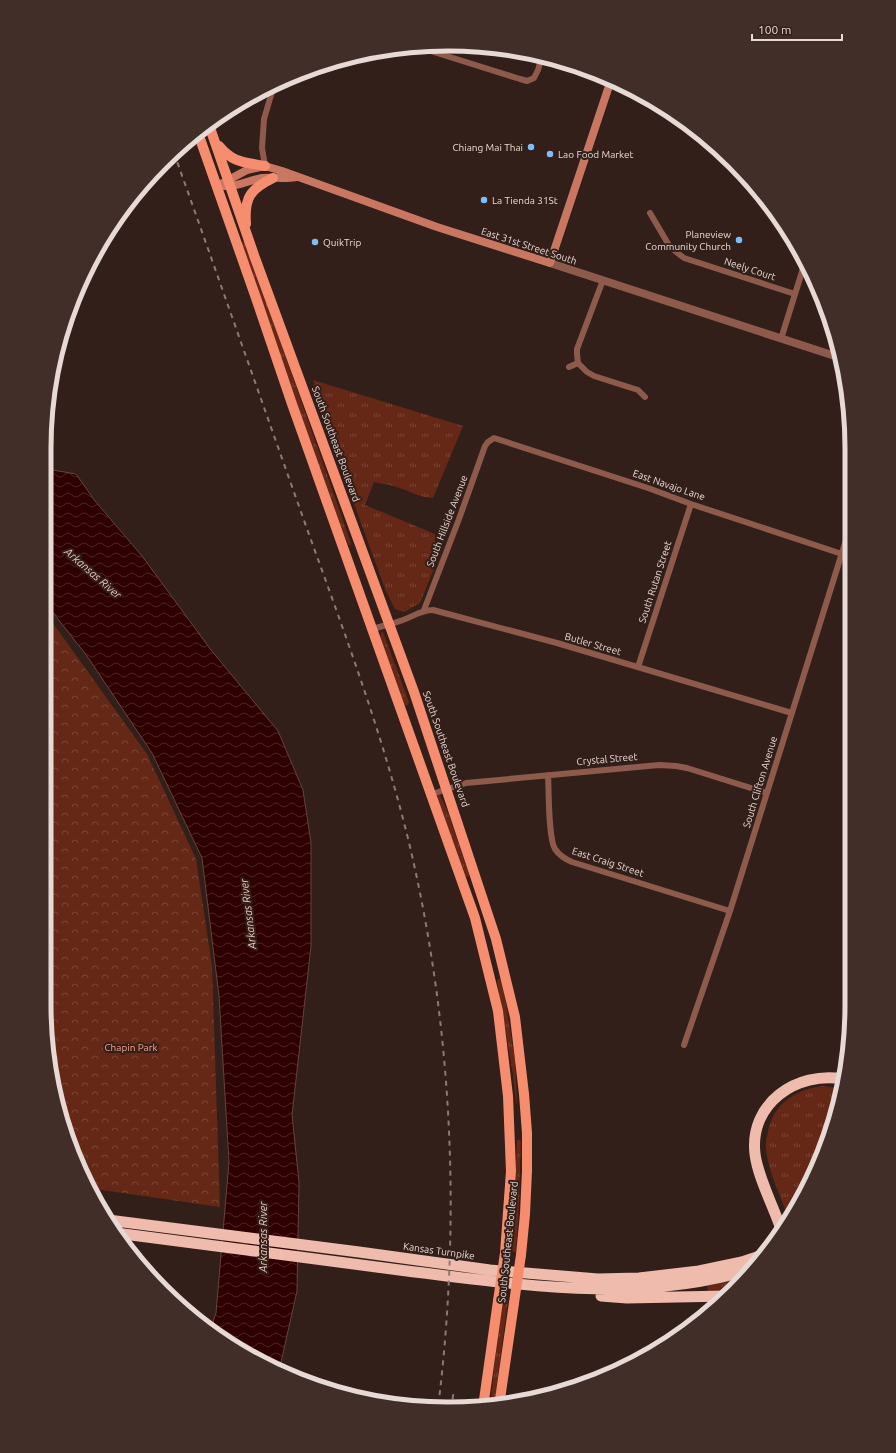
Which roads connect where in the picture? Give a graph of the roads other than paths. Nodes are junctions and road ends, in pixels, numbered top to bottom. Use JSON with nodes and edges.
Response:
{"nodes":[{"id":1,"x":432,"y":52,"type":"edge"},
{"id":2,"x":540,"y":62,"type":"edge"},
{"id":3,"x":609,"y":85,"type":"edge"},
{"id":4,"x":272,"y":92,"type":"edge"},
{"id":5,"x":211,"y":130,"type":"edge"},
{"id":6,"x":200,"y":138,"type":"edge"},
{"id":7,"x":214,"y":139,"type":"junction"},
{"id":8,"x":265,"y":166,"type":"junction"},
{"id":9,"x":297,"y":177,"type":"junction"},
{"id":10,"x":273,"y":178,"type":"junction"},
{"id":11,"x":229,"y":183,"type":"junction"},
{"id":12,"x":217,"y":186,"type":"junction"},
{"id":13,"x":650,"y":213,"type":"dead end"},
{"id":14,"x":247,"y":236,"type":"junction"},
{"id":15,"x":550,"y":263,"type":"junction"},
{"id":16,"x":803,"y":270,"type":"edge"},
{"id":17,"x":603,"y":280,"type":"junction"},
{"id":18,"x":796,"y":294,"type":"junction"},
{"id":19,"x":782,"y":339,"type":"junction"},
{"id":20,"x":833,"y":356,"type":"edge"},
{"id":21,"x":578,"y":363,"type":"junction"},
{"id":22,"x":569,"y":367,"type":"dead end"},
{"id":23,"x":645,"y":397,"type":"dead end"},
{"id":24,"x":490,"y":439,"type":"joint"},
{"id":25,"x":691,"y":504,"type":"junction"},
{"id":26,"x":845,"y":544,"type":"edge"},
{"id":27,"x":842,"y":554,"type":"junction"},
{"id":28,"x":424,"y":610,"type":"junction"},
{"id":29,"x":389,"y":624,"type":"junction"},
{"id":30,"x":372,"y":629,"type":"junction"},
{"id":31,"x":638,"y":667,"type":"junction"},
{"id":32,"x":792,"y":713,"type":"junction"},
{"id":33,"x":548,"y":775,"type":"junction"},
{"id":34,"x":447,"y":788,"type":"junction"},
{"id":35,"x":767,"y":793,"type":"junction"},
{"id":36,"x":432,"y":794,"type":"junction"},
{"id":37,"x":730,"y":911,"type":"junction"},
{"id":38,"x":684,"y":1045,"type":"dead end"},
{"id":39,"x":838,"y":1079,"type":"edge"},
{"id":40,"x":836,"y":1084,"type":"edge"},
{"id":41,"x":115,"y":1221,"type":"edge"},
{"id":42,"x":780,"y":1222,"type":"edge"},
{"id":43,"x":781,"y":1222,"type":"edge"},
{"id":44,"x":124,"y":1234,"type":"edge"},
{"id":45,"x":761,"y":1250,"type":"edge"},
{"id":46,"x":754,"y":1258,"type":"edge"},
{"id":47,"x":742,"y":1272,"type":"edge"},
{"id":48,"x":639,"y":1278,"type":"junction"},
{"id":49,"x":533,"y":1286,"type":"junction"},
{"id":50,"x":718,"y":1296,"type":"edge"},
{"id":51,"x":500,"y":1399,"type":"edge"},
{"id":52,"x":484,"y":1400,"type":"edge"}],
"edges":[{"from":1,"to":2,"type":"street"},
{"from":3,"to":15,"type":"main road"},
{"from":4,"to":8,"type":"street"},
{"from":5,"to":7,"type":"main road","name":"South Southeast Boulevard"},
{"from":6,"to":12,"type":"main road","name":"South Southeast Boulevard"},
{"from":7,"to":8,"type":"main road"},
{"from":7,"to":11,"type":"main road","name":"South Southeast Boulevard"},
{"from":8,"to":9,"type":"main road","name":"East 31st Street South"},
{"from":8,"to":11,"type":"main road"},
{"from":9,"to":10,"type":"main road"},
{"from":9,"to":15,"type":"main road","name":"East 31st Street South"},
{"from":10,"to":11,"type":"main road"},
{"from":10,"to":14,"type":"main road"},
{"from":11,"to":12,"type":"main road"},
{"from":11,"to":14,"type":"main road","name":"South Southeast Boulevard"},
{"from":12,"to":30,"type":"main road","name":"South Southeast Boulevard"},
{"from":13,"to":18,"type":"street","name":"Neely Court"},
{"from":14,"to":29,"type":"main road","name":"South Southeast Boulevard"},
{"from":15,"to":17,"type":"street","name":"East 31st Street South"},
{"from":16,"to":18,"type":"street"},
{"from":17,"to":19,"type":"street","name":"East 31st Street South"},
{"from":17,"to":21,"type":"street"},
{"from":18,"to":19,"type":"street"},
{"from":19,"to":20,"type":"street","name":"East 31st Street South"},
{"from":21,"to":22,"type":"street"},
{"from":21,"to":23,"type":"street"},
{"from":24,"to":25,"type":"street","name":"East Navajo Lane"},
{"from":24,"to":28,"type":"street","name":"South Hillside Avenue"},
{"from":25,"to":27,"type":"street","name":"East Navajo Lane"},
{"from":25,"to":31,"type":"street","name":"South Rutan Street"},
{"from":26,"to":27,"type":"street","name":"South Clifton Avenue"},
{"from":27,"to":32,"type":"street","name":"South Clifton Avenue"},
{"from":28,"to":29,"type":"street"},
{"from":28,"to":31,"type":"street","name":"Butler Street"},
{"from":29,"to":30,"type":"street"},
{"from":29,"to":34,"type":"main road","name":"South Southeast Boulevard"},
{"from":30,"to":36,"type":"main road","name":"South Southeast Boulevard"},
{"from":31,"to":32,"type":"street","name":"Butler Street"},
{"from":32,"to":35,"type":"street","name":"South Clifton Avenue"},
{"from":33,"to":34,"type":"street","name":"Crystal Street"},
{"from":33,"to":35,"type":"street","name":"Crystal Street"},
{"from":33,"to":37,"type":"street","name":"East Craig Street"},
{"from":34,"to":36,"type":"street","name":"Crystal Street"},
{"from":34,"to":51,"type":"main road","name":"South Southeast Boulevard","bridge":true},
{"from":35,"to":37,"type":"street","name":"South Clifton Avenue"},
{"from":36,"to":52,"type":"main road","name":"South Southeast Boulevard","bridge":true},
{"from":37,"to":38,"type":"street","name":"South Clifton Avenue"},
{"from":39,"to":42,"type":"highway"},
{"from":40,"to":43,"type":"highway"},
{"from":41,"to":48,"type":"highway","name":"Kansas Turnpike"},
{"from":44,"to":49,"type":"highway"},
{"from":45,"to":48,"type":"highway"},
{"from":46,"to":48,"type":"highway","name":"Kansas Turnpike"},
{"from":47,"to":49,"type":"highway"},
{"from":49,"to":50,"type":"highway"}]}
